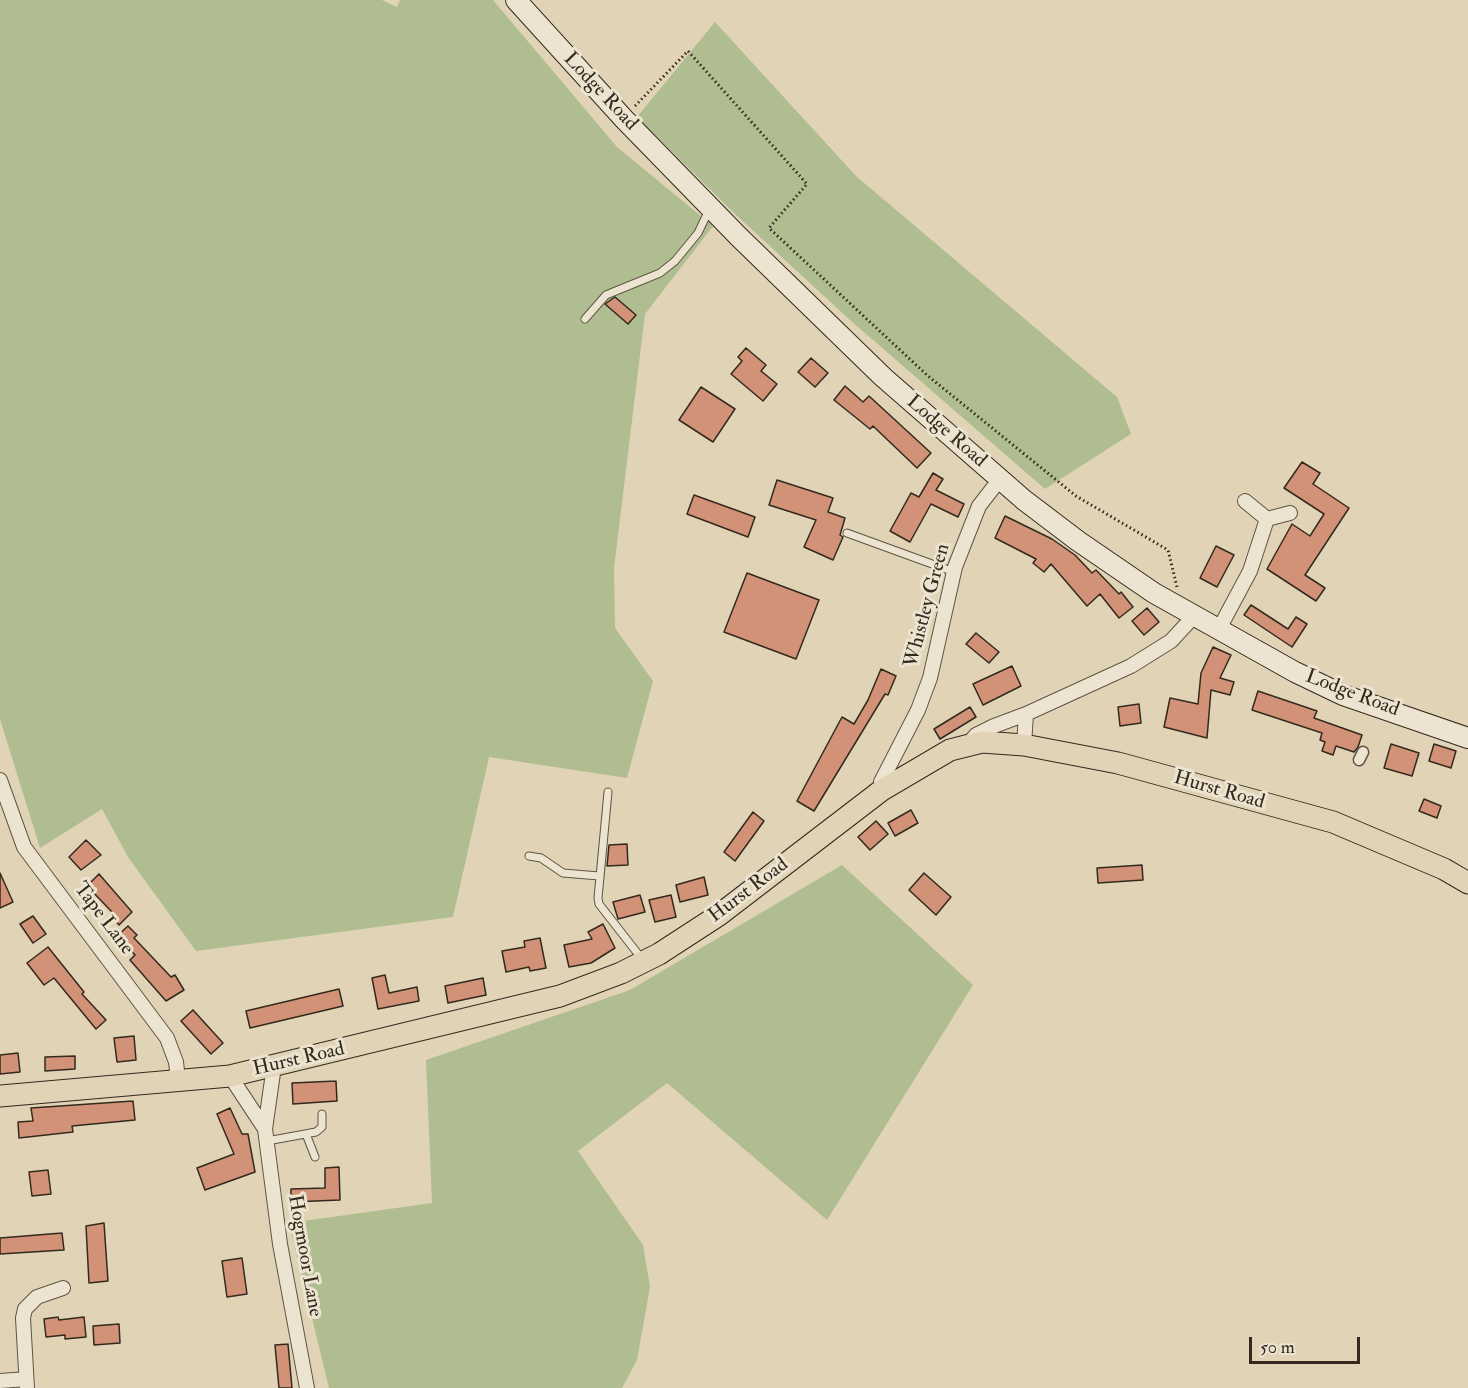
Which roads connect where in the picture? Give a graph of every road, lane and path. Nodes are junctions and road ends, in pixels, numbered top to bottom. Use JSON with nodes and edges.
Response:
{"nodes":[{"id":1,"x":516,"y":0,"type":"edge"},
{"id":2,"x":624,"y":118,"type":"junction"},
{"id":3,"x":711,"y":208,"type":"junction"},
{"id":4,"x":585,"y":319,"type":"dead end"},
{"id":5,"x":1000,"y":479,"type":"junction"},
{"id":6,"x":1245,"y":501,"type":"dead end"},
{"id":7,"x":1290,"y":513,"type":"dead end"},
{"id":8,"x":1267,"y":519,"type":"junction"},
{"id":9,"x":847,"y":533,"type":"dead end"},
{"id":10,"x":954,"y":572,"type":"junction"},
{"id":11,"x":1188,"y":611,"type":"junction"},
{"id":12,"x":1219,"y":629,"type":"junction"},
{"id":13,"x":1026,"y":714,"type":"junction"},
{"id":14,"x":1468,"y":738,"type":"edge"},
{"id":15,"x":968,"y":745,"type":"junction"},
{"id":16,"x":1024,"y":745,"type":"junction"},
{"id":17,"x":900,"y":747,"type":"junction"},
{"id":18,"x":919,"y":766,"type":"junction"},
{"id":19,"x":0,"y":780,"type":"edge"},
{"id":20,"x":882,"y":790,"type":"junction"},
{"id":21,"x":608,"y":792,"type":"dead end"},
{"id":22,"x":529,"y":856,"type":"dead end"},
{"id":23,"x":599,"y":876,"type":"junction"},
{"id":24,"x":1468,"y":883,"type":"edge"},
{"id":25,"x":644,"y":962,"type":"junction"},
{"id":26,"x":274,"y":1066,"type":"junction"},
{"id":27,"x":230,"y":1076,"type":"junction"},
{"id":28,"x":177,"y":1079,"type":"junction"},
{"id":29,"x":0,"y":1096,"type":"edge"},
{"id":30,"x":322,"y":1114,"type":"dead end"},
{"id":31,"x":306,"y":1134,"type":"junction"},
{"id":32,"x":266,"y":1135,"type":"junction"},
{"id":33,"x":315,"y":1157,"type":"dead end"},
{"id":34,"x":63,"y":1288,"type":"dead end"},
{"id":35,"x":0,"y":1381,"type":"edge"},
{"id":36,"x":26,"y":1383,"type":"edge"},
{"id":37,"x":307,"y":1388,"type":"edge"}],
"edges":[{"from":1,"to":2,"type":"main road","name":"Lodge Road"},
{"from":2,"to":3,"type":"main road","name":"Lodge Road"},
{"from":2,"to":11,"type":"path"},
{"from":3,"to":4,"type":"lane"},
{"from":3,"to":5,"type":"main road","name":"Lodge Road"},
{"from":5,"to":10,"type":"street","name":"Whistley Green"},
{"from":5,"to":11,"type":"main road","name":"Lodge Road"},
{"from":6,"to":8,"type":"street"},
{"from":7,"to":8,"type":"street"},
{"from":8,"to":12,"type":"street"},
{"from":9,"to":10,"type":"lane"},
{"from":10,"to":17,"type":"street","name":"Whistley Green"},
{"from":11,"to":12,"type":"main road","name":"Lodge Road"},
{"from":11,"to":13,"type":"street"},
{"from":12,"to":14,"type":"main road","name":"Lodge Road"},
{"from":13,"to":15,"type":"street"},
{"from":13,"to":16,"type":"street"},
{"from":15,"to":16,"type":"main road","name":"Hurst Road"},
{"from":15,"to":18,"type":"main road","name":"Hurst Road"},
{"from":16,"to":24,"type":"main road","name":"Hurst Road"},
{"from":17,"to":18,"type":"street"},
{"from":17,"to":20,"type":"street","name":"Whistley Green"},
{"from":18,"to":20,"type":"main road","name":"Hurst Road"},
{"from":19,"to":28,"type":"street","name":"Tape Lane"},
{"from":20,"to":25,"type":"main road","name":"Hurst Road"},
{"from":21,"to":23,"type":"lane"},
{"from":22,"to":23,"type":"lane"},
{"from":23,"to":25,"type":"lane"},
{"from":25,"to":26,"type":"main road","name":"Hurst Road"},
{"from":26,"to":27,"type":"main road","name":"Hurst Road"},
{"from":26,"to":32,"type":"street","name":"Hogmoor Lane"},
{"from":27,"to":28,"type":"main road","name":"Hurst Road"},
{"from":27,"to":32,"type":"street","name":"Hogmoor Lane"},
{"from":28,"to":29,"type":"main road","name":"Hurst Road"},
{"from":30,"to":31,"type":"lane"},
{"from":31,"to":32,"type":"lane"},
{"from":31,"to":33,"type":"lane"},
{"from":32,"to":37,"type":"street","name":"Hogmoor Lane"},
{"from":34,"to":36,"type":"street"},
{"from":35,"to":36,"type":"street"}]}
